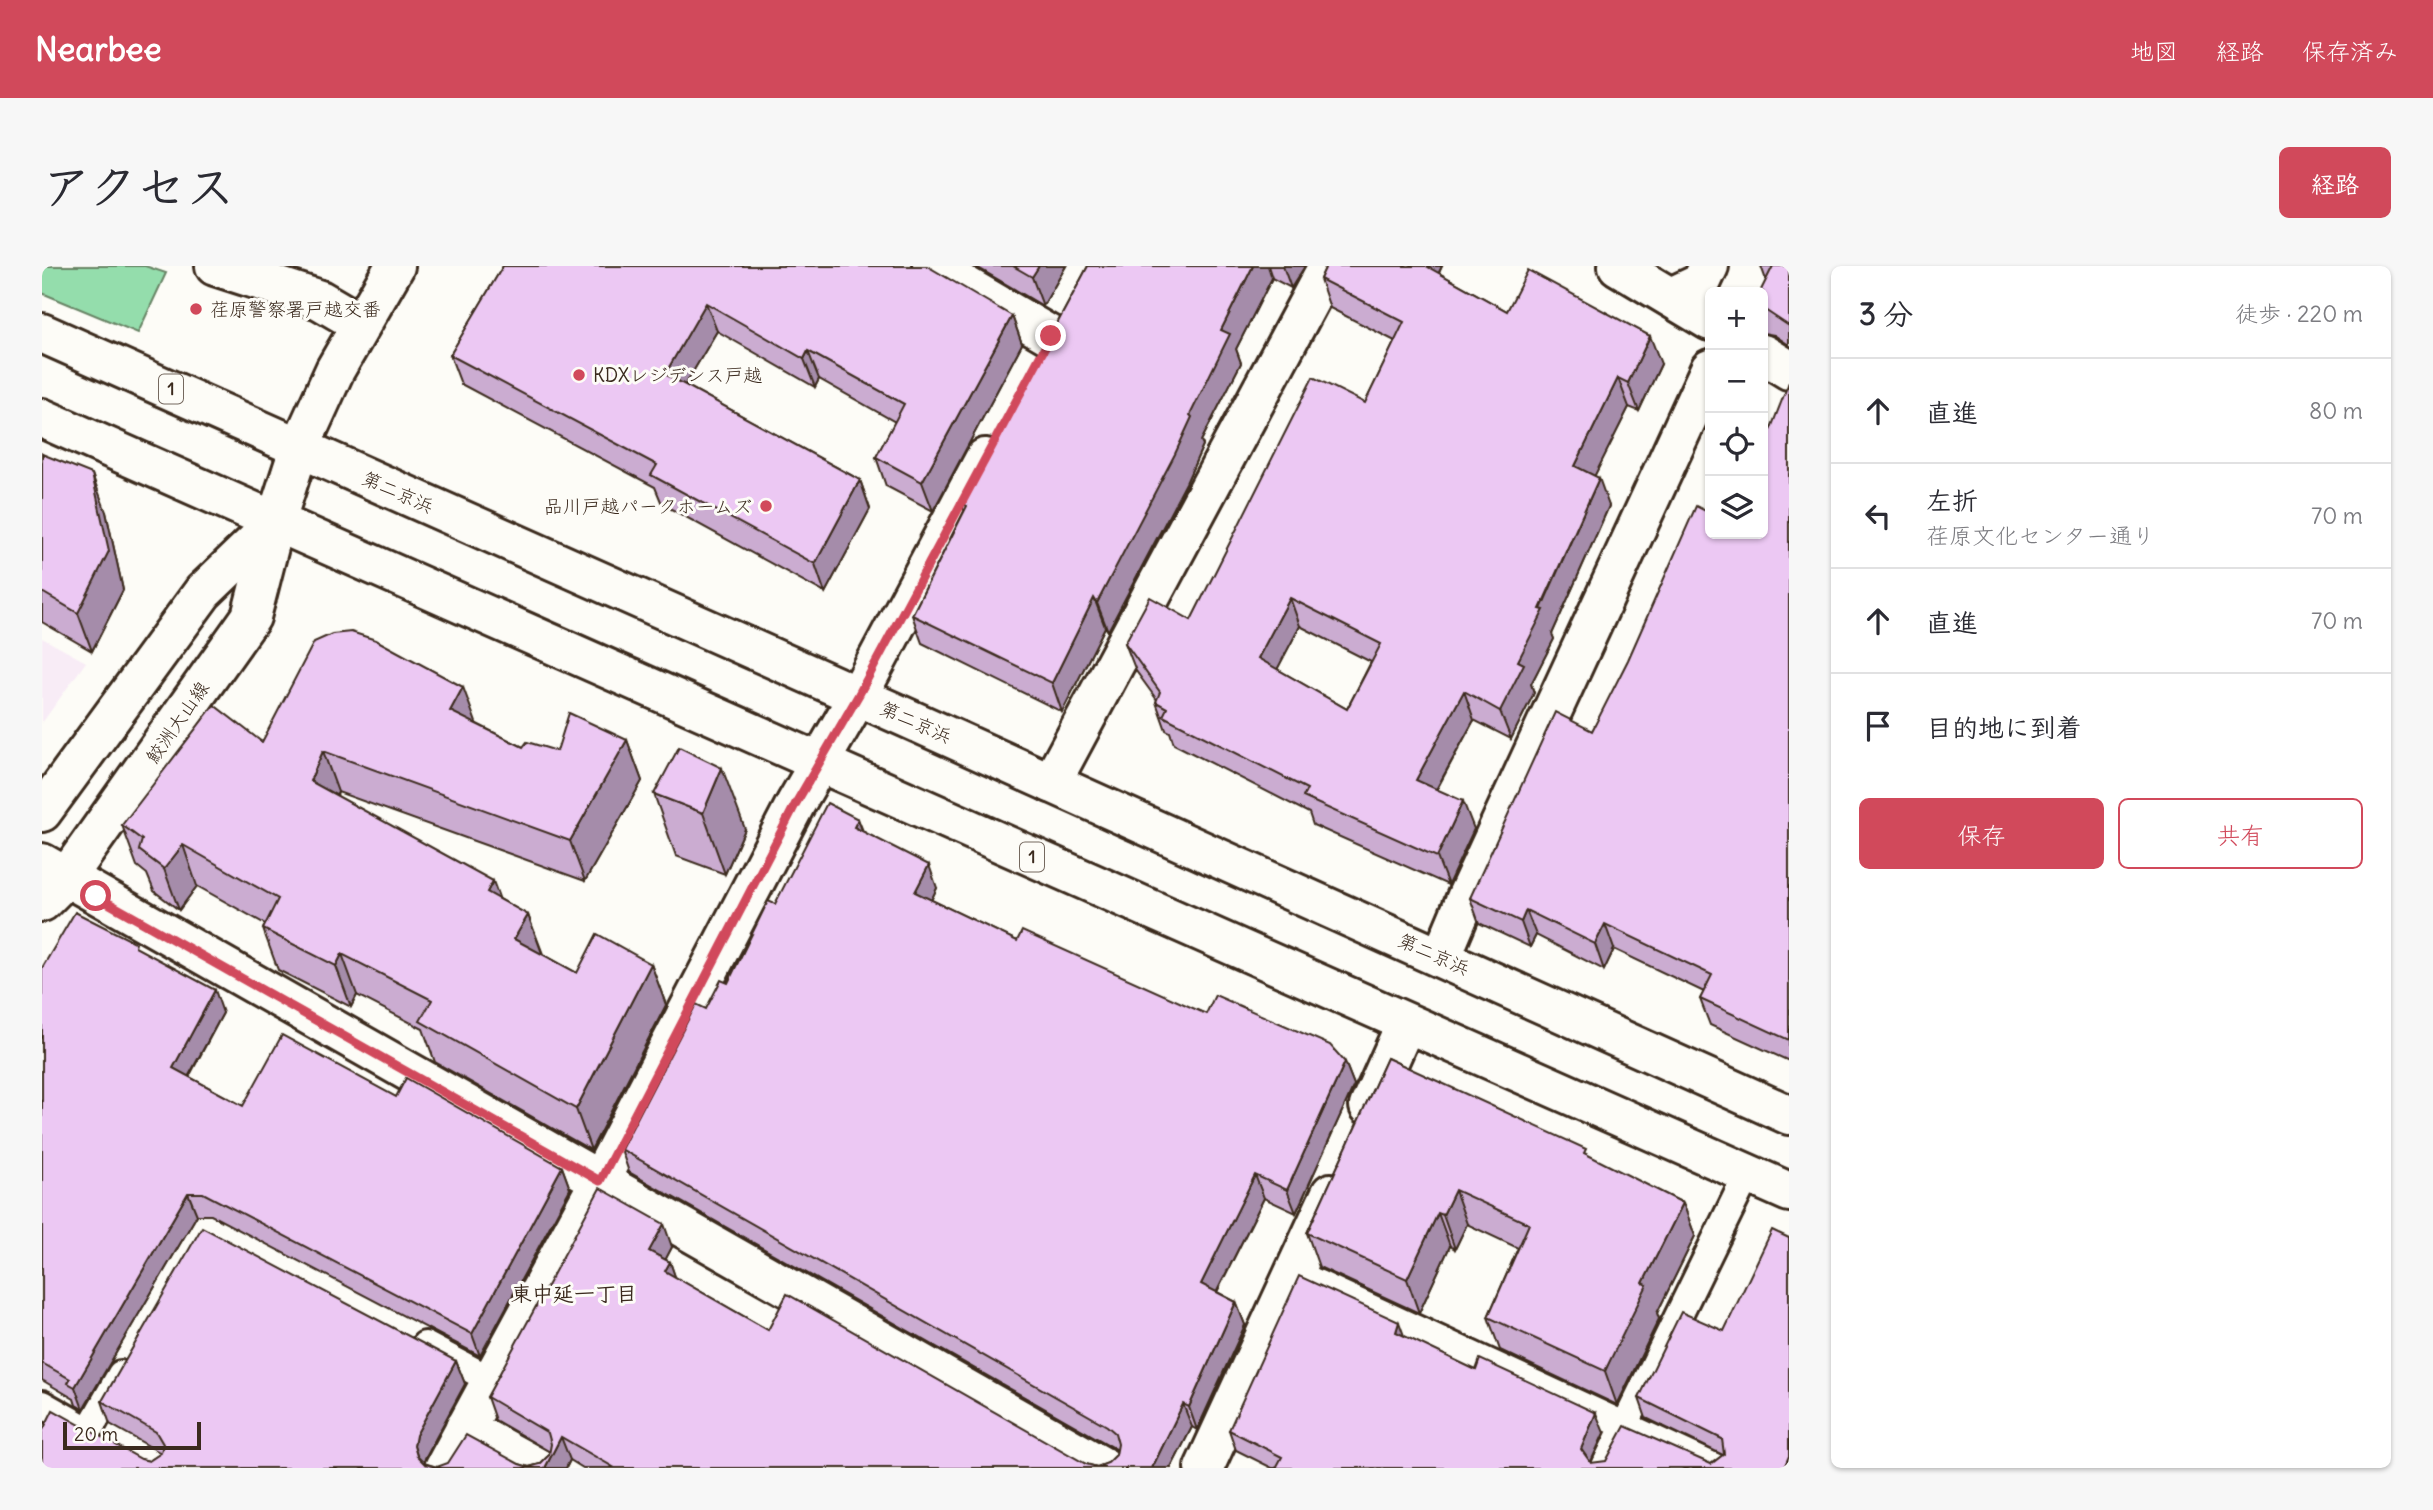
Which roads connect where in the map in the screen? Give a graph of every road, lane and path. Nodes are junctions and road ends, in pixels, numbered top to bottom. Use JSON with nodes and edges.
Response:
{"nodes":[{"id":1,"x":215,"y":266,"type":"edge"},
{"id":2,"x":395,"y":266,"type":"edge"},
{"id":3,"x":932,"y":266,"type":"edge"},
{"id":4,"x":1328,"y":266,"type":"edge"},
{"id":5,"x":1618,"y":266,"type":"edge"},
{"id":6,"x":1709,"y":266,"type":"edge"},
{"id":7,"x":1671,"y":297,"type":"junction"},
{"id":8,"x":1070,"y":301,"type":"edge"},
{"id":9,"x":1705,"y":318,"type":"edge"},
{"id":10,"x":361,"y":324,"type":"junction"},
{"id":11,"x":42,"y":333,"type":"edge"},
{"id":12,"x":1051,"y":336,"type":"junction"},
{"id":13,"x":1768,"y":357,"type":"edge"},
{"id":14,"x":1789,"y":370,"type":"edge"},
{"id":15,"x":1031,"y":373,"type":"edge"},
{"id":16,"x":1705,"y":380,"type":"edge"},
{"id":17,"x":42,"y":418,"type":"edge"},
{"id":18,"x":999,"y":433,"type":"edge"},
{"id":19,"x":299,"y":449,"type":"junction"},
{"id":20,"x":275,"y":523,"type":"junction"},
{"id":21,"x":858,"y":696,"type":"junction"},
{"id":22,"x":820,"y":764,"type":"junction"},
{"id":23,"x":1051,"y":783,"type":"junction"},
{"id":24,"x":42,"y":812,"type":"edge"},
{"id":25,"x":50,"y":881,"type":"edge"},
{"id":26,"x":1441,"y":958,"type":"junction"},
{"id":27,"x":1406,"y":1023,"type":"junction"},
{"id":28,"x":1789,"y":1115,"type":"edge"},
{"id":29,"x":1748,"y":1173,"type":"junction"},
{"id":30,"x":600,"y":1181,"type":"junction"},
{"id":31,"x":1789,"y":1192,"type":"edge"},
{"id":32,"x":1295,"y":1273,"type":"junction"},
{"id":33,"x":408,"y":1336,"type":"edge"},
{"id":34,"x":136,"y":1347,"type":"edge"},
{"id":35,"x":491,"y":1380,"type":"junction"},
{"id":36,"x":42,"y":1404,"type":"edge"},
{"id":37,"x":1625,"y":1427,"type":"junction"},
{"id":38,"x":465,"y":1428,"type":"junction"},
{"id":39,"x":443,"y":1468,"type":"edge"},
{"id":40,"x":538,"y":1468,"type":"edge"},
{"id":41,"x":1105,"y":1468,"type":"edge"},
{"id":42,"x":1204,"y":1468,"type":"edge"},
{"id":43,"x":1604,"y":1468,"type":"edge"},
{"id":44,"x":1717,"y":1468,"type":"edge"}],
"edges":[{"from":1,"to":10,"type":"main road"},
{"from":2,"to":10,"type":"main road","name":"鮫洲大山線"},
{"from":3,"to":12,"type":"main road"},
{"from":4,"to":23,"type":"main road"},
{"from":5,"to":7,"type":"main road"},
{"from":6,"to":7,"type":"main road"},
{"from":7,"to":9,"type":"main road"},
{"from":8,"to":12,"type":"main road"},
{"from":10,"to":19,"type":"main road","name":"鮫洲大山線"},
{"from":11,"to":19,"type":"main road","name":"第二京浜","number":"1"},
{"from":12,"to":15,"type":"main road"},
{"from":13,"to":14,"type":"main road"},
{"from":16,"to":26,"type":"main road"},
{"from":17,"to":20,"type":"main road","number":"1"},
{"from":18,"to":21,"type":"main road"},
{"from":19,"to":20,"type":"main road","name":"鮫洲大山線"},
{"from":19,"to":21,"type":"main road","name":"第二京浜","number":"1"},
{"from":20,"to":22,"type":"main road","number":"1"},
{"from":20,"to":24,"type":"main road","name":"鮫洲大山線"},
{"from":20,"to":25,"type":"main road","name":"鮫洲大山線"},
{"from":21,"to":22,"type":"main road"},
{"from":21,"to":23,"type":"main road","name":"第二京浜","number":"1"},
{"from":22,"to":27,"type":"main road","number":"1"},
{"from":22,"to":30,"type":"main road"},
{"from":23,"to":26,"type":"main road","name":"第二京浜","number":"1"},
{"from":25,"to":30,"type":"main road"},
{"from":26,"to":28,"type":"main road","name":"第二京浜","number":"1"},
{"from":27,"to":29,"type":"main road","number":"1"},
{"from":27,"to":32,"type":"main road"},
{"from":29,"to":31,"type":"main road","number":"1"},
{"from":29,"to":37,"type":"lane"},
{"from":30,"to":35,"type":"main road"},
{"from":30,"to":41,"type":"main road"},
{"from":32,"to":37,"type":"lane"},
{"from":32,"to":42,"type":"main road"},
{"from":33,"to":35,"type":"lane"},
{"from":34,"to":36,"type":"lane"},
{"from":35,"to":38,"type":"main road"},
{"from":37,"to":43,"type":"lane"},
{"from":37,"to":44,"type":"lane"},
{"from":38,"to":39,"type":"main road"},
{"from":38,"to":40,"type":"main road"}]}
